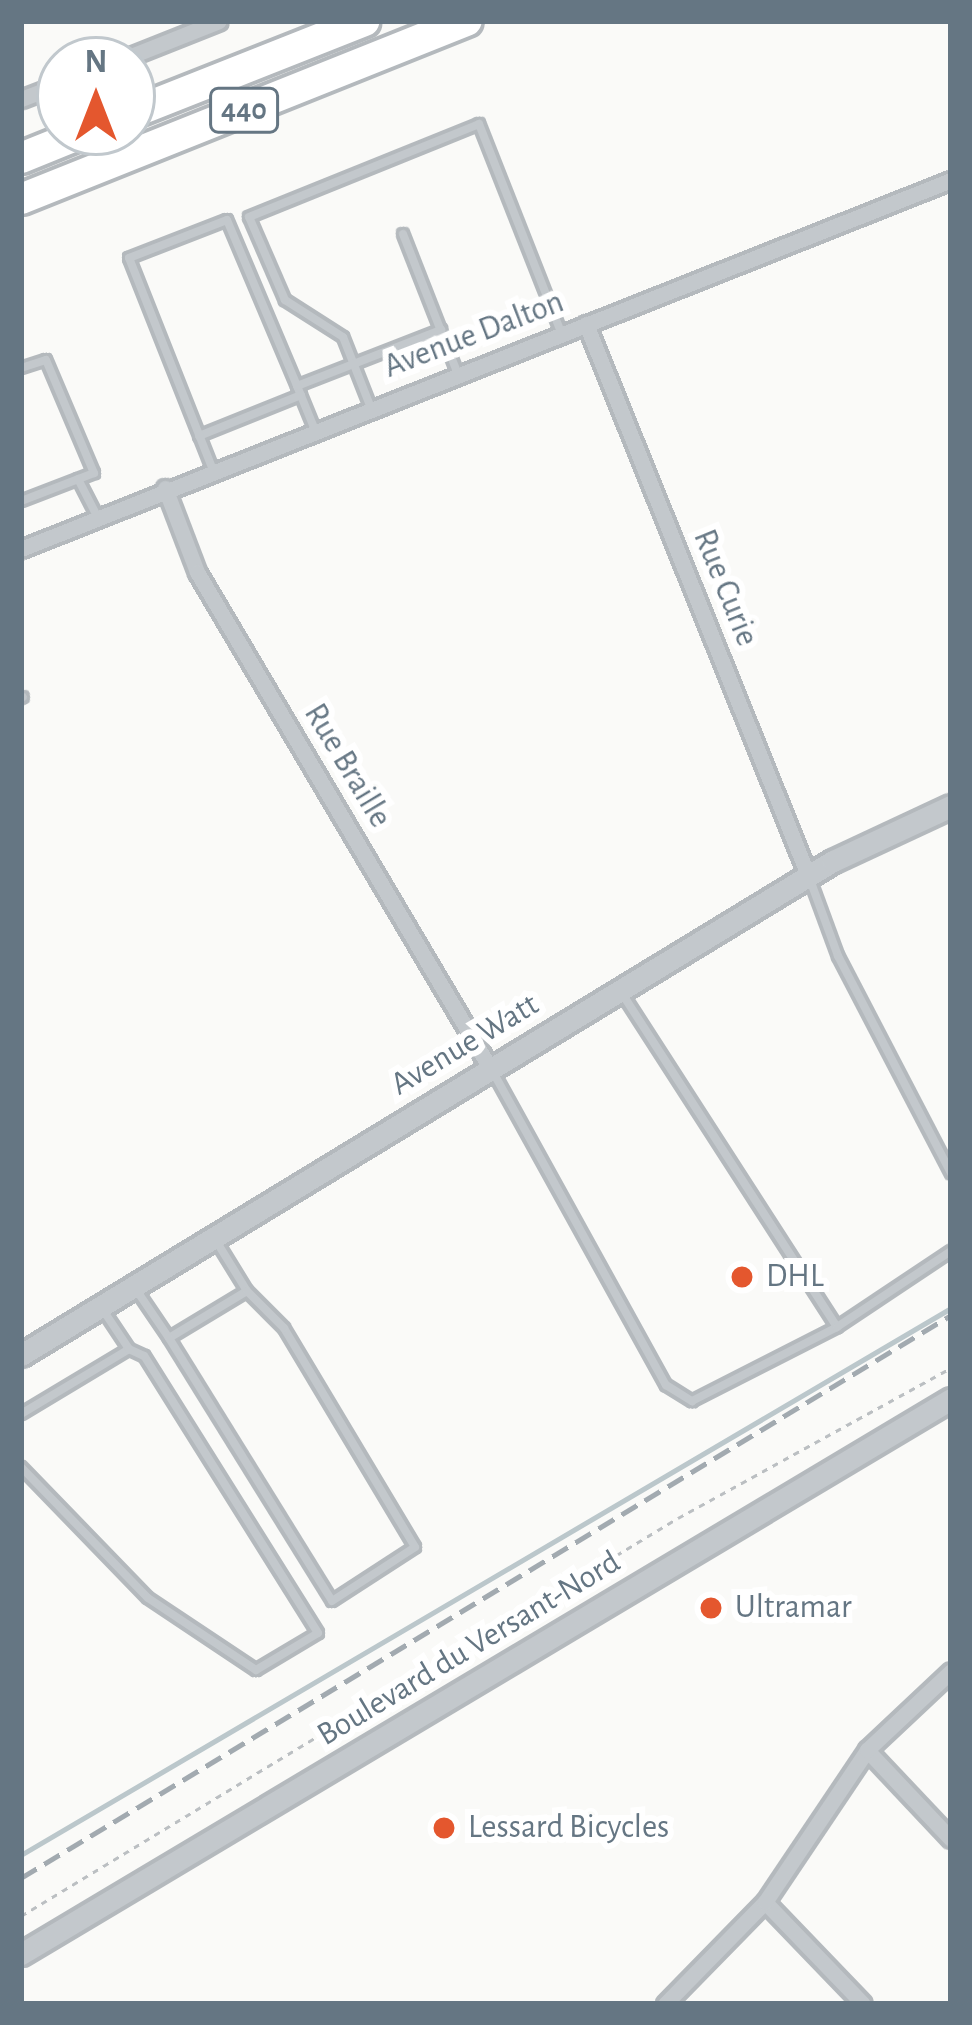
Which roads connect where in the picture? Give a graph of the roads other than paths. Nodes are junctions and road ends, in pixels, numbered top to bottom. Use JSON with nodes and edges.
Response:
{"nodes":[{"id":1,"x":219,"y":21,"type":"edge"},
{"id":2,"x":364,"y":21,"type":"edge"},
{"id":3,"x":467,"y":21,"type":"edge"},
{"id":4,"x":156,"y":46,"type":"edge"},
{"id":5,"x":156,"y":103,"type":"edge"},
{"id":6,"x":950,"y":182,"type":"edge"},
{"id":7,"x":21,"y":200,"type":"edge"},
{"id":8,"x":403,"y":234,"type":"dead end"},
{"id":9,"x":586,"y":324,"type":"junction"},
{"id":10,"x":441,"y":330,"type":"junction"},
{"id":11,"x":561,"y":333,"type":"junction"},
{"id":12,"x":354,"y":364,"type":"junction"},
{"id":13,"x":21,"y":368,"type":"edge"},
{"id":14,"x":458,"y":374,"type":"junction"},
{"id":15,"x":299,"y":391,"type":"junction"},
{"id":16,"x":371,"y":408,"type":"junction"},
{"id":17,"x":315,"y":430,"type":"junction"},
{"id":18,"x":199,"y":436,"type":"junction"},
{"id":19,"x":212,"y":470,"type":"junction"},
{"id":20,"x":78,"y":479,"type":"junction"},
{"id":21,"x":165,"y":488,"type":"junction"},
{"id":22,"x":21,"y":500,"type":"edge"},
{"id":23,"x":97,"y":516,"type":"junction"},
{"id":24,"x":22,"y":545,"type":"edge"},
{"id":25,"x":951,"y":806,"type":"edge"},
{"id":26,"x":808,"y":875,"type":"junction"},
{"id":27,"x":620,"y":989,"type":"junction"},
{"id":28,"x":490,"y":1068,"type":"junction"},
{"id":29,"x":951,"y":1173,"type":"edge"},
{"id":30,"x":214,"y":1238,"type":"junction"},
{"id":31,"x":951,"y":1250,"type":"edge"},
{"id":32,"x":133,"y":1286,"type":"junction"},
{"id":33,"x":247,"y":1291,"type":"junction"},
{"id":34,"x":100,"y":1305,"type":"junction"},
{"id":35,"x":837,"y":1327,"type":"junction"},
{"id":36,"x":169,"y":1338,"type":"junction"},
{"id":37,"x":129,"y":1349,"type":"junction"},
{"id":38,"x":21,"y":1355,"type":"edge"},
{"id":39,"x":951,"y":1399,"type":"edge"},
{"id":40,"x":21,"y":1415,"type":"edge"},
{"id":41,"x":21,"y":1467,"type":"edge"},
{"id":42,"x":951,"y":1671,"type":"edge"},
{"id":43,"x":867,"y":1750,"type":"junction"},
{"id":44,"x":951,"y":1839,"type":"edge"},
{"id":45,"x":765,"y":1902,"type":"junction"},
{"id":46,"x":21,"y":1954,"type":"edge"},
{"id":47,"x":665,"y":2004,"type":"edge"},
{"id":48,"x":862,"y":2004,"type":"edge"}],
"edges":[{"from":1,"to":4,"type":"street"},
{"from":2,"to":5,"type":"highway","number":"440"},
{"from":3,"to":7,"type":"highway","number":"440"},
{"from":6,"to":9,"type":"street","name":"Avenue Dalton"},
{"from":8,"to":10,"type":"lane"},
{"from":9,"to":11,"type":"street","name":"Avenue Dalton"},
{"from":9,"to":26,"type":"street","name":"Rue Curie"},
{"from":10,"to":12,"type":"lane"},
{"from":10,"to":14,"type":"lane"},
{"from":11,"to":12,"type":"lane"},
{"from":11,"to":14,"type":"street","name":"Avenue Dalton"},
{"from":12,"to":15,"type":"lane"},
{"from":12,"to":16,"type":"lane"},
{"from":13,"to":20,"type":"lane"},
{"from":14,"to":16,"type":"street","name":"Avenue Dalton"},
{"from":15,"to":17,"type":"lane"},
{"from":15,"to":18,"type":"lane"},
{"from":15,"to":18,"type":"lane"},
{"from":16,"to":17,"type":"street","name":"Avenue Dalton"},
{"from":17,"to":19,"type":"street","name":"Avenue Dalton"},
{"from":18,"to":19,"type":"lane"},
{"from":19,"to":21,"type":"street","name":"Avenue Dalton"},
{"from":20,"to":22,"type":"lane"},
{"from":20,"to":23,"type":"lane"},
{"from":21,"to":23,"type":"street","name":"Avenue Dalton"},
{"from":21,"to":28,"type":"street","name":"Rue Braille"},
{"from":23,"to":24,"type":"street","name":"Avenue Dalton"},
{"from":25,"to":26,"type":"street","name":"Avenue Watt"},
{"from":26,"to":27,"type":"street","name":"Avenue Watt"},
{"from":26,"to":29,"type":"lane"},
{"from":27,"to":28,"type":"street","name":"Avenue Watt"},
{"from":27,"to":35,"type":"lane"},
{"from":28,"to":30,"type":"street","name":"Avenue Watt"},
{"from":28,"to":35,"type":"lane"},
{"from":30,"to":32,"type":"street","name":"Avenue Watt"},
{"from":30,"to":33,"type":"lane"},
{"from":31,"to":35,"type":"lane"},
{"from":32,"to":34,"type":"street","name":"Avenue Watt"},
{"from":32,"to":36,"type":"lane"},
{"from":33,"to":36,"type":"lane"},
{"from":33,"to":36,"type":"lane"},
{"from":34,"to":37,"type":"lane"},
{"from":34,"to":38,"type":"street","name":"Avenue Watt"},
{"from":37,"to":40,"type":"lane"},
{"from":37,"to":41,"type":"lane"},
{"from":39,"to":46,"type":"street","name":"Boulevard du Versant-Nord"},
{"from":42,"to":43,"type":"street"},
{"from":43,"to":44,"type":"street"},
{"from":43,"to":45,"type":"street"},
{"from":45,"to":47,"type":"street"},
{"from":45,"to":48,"type":"street"}]}
